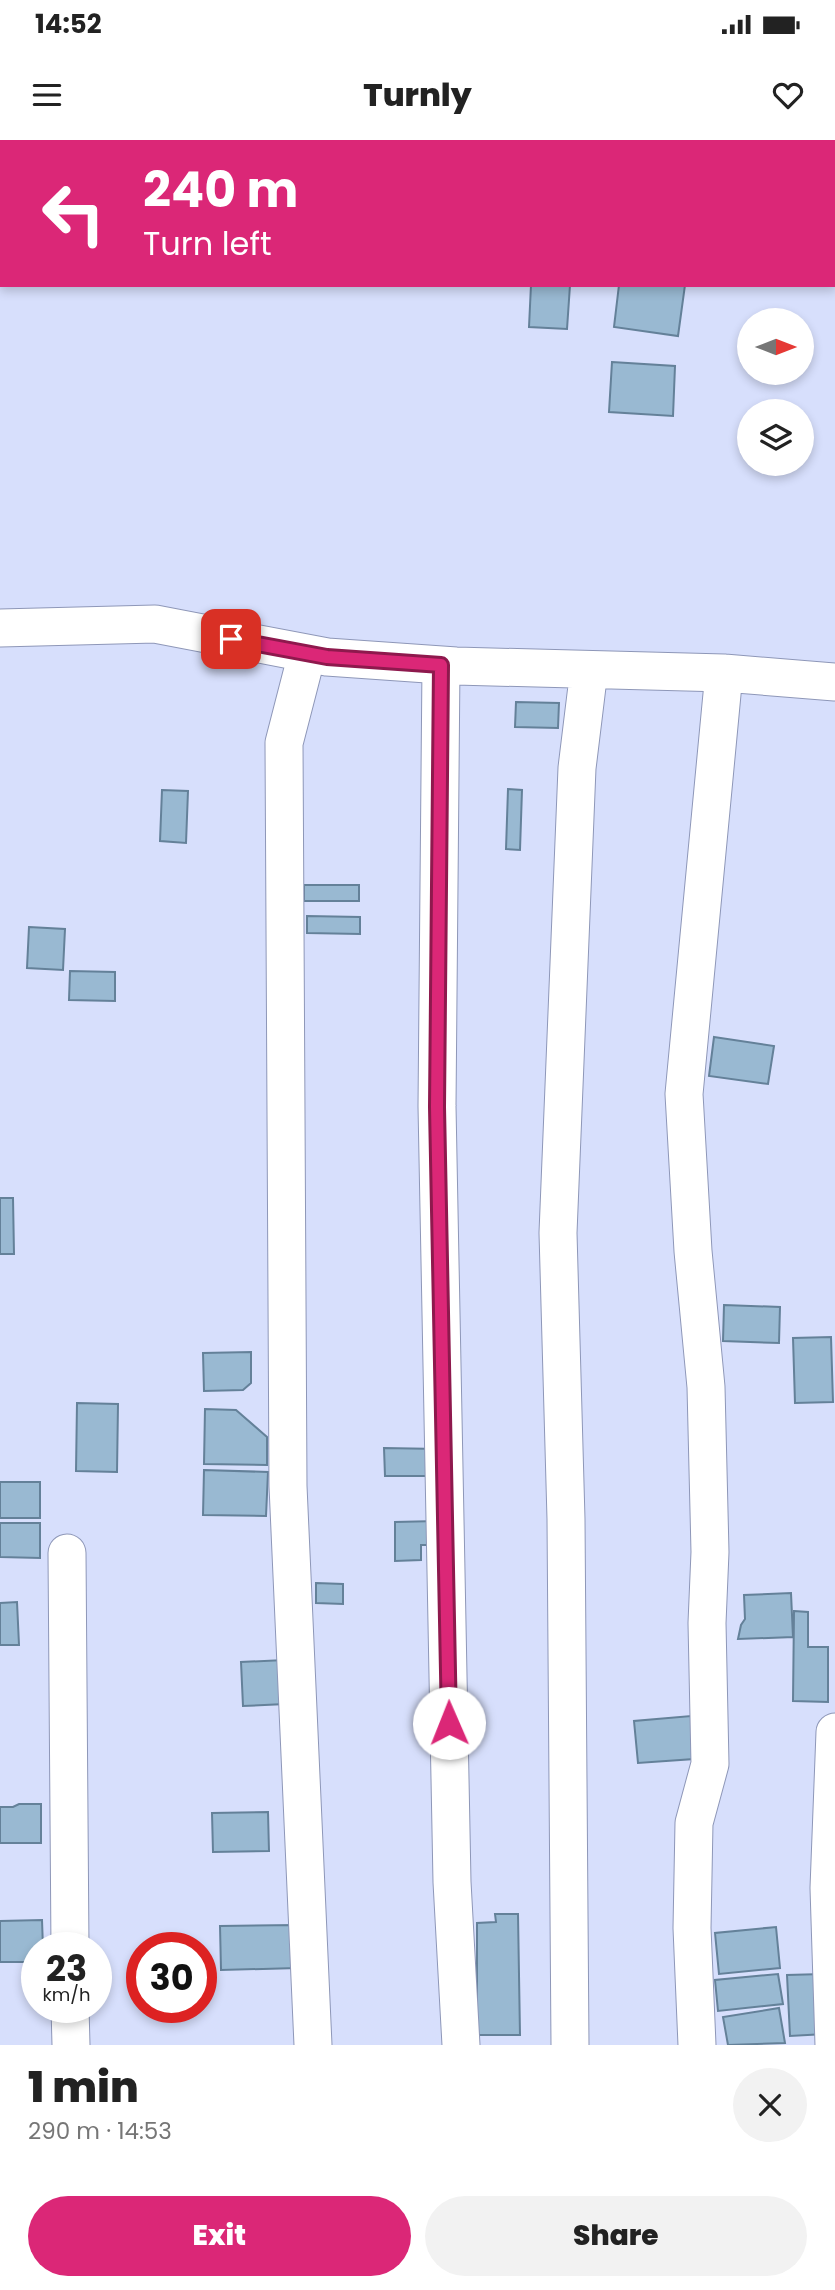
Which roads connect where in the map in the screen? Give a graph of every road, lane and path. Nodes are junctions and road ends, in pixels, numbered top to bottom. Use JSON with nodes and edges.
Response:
{"nodes":[{"id":1,"x":0,"y":628,"type":"edge"},
{"id":2,"x":307,"y":654,"type":"junction"},
{"id":3,"x":441,"y":665,"type":"junction"},
{"id":4,"x":589,"y":670,"type":"junction"},
{"id":5,"x":724,"y":673,"type":"junction"},
{"id":6,"x":835,"y":682,"type":"edge"},
{"id":7,"x":67,"y":1553,"type":"dead end"},
{"id":8,"x":835,"y":1754,"type":"edge"},
{"id":9,"x":70,"y":1932,"type":"edge"},
{"id":10,"x":70,"y":2023,"type":"edge"},
{"id":11,"x":71,"y":2045,"type":"edge"},
{"id":12,"x":313,"y":2045,"type":"edge"},
{"id":13,"x":461,"y":2045,"type":"edge"},
{"id":14,"x":570,"y":2045,"type":"edge"},
{"id":15,"x":697,"y":2045,"type":"edge"},
{"id":16,"x":834,"y":2045,"type":"edge"}],
"edges":[{"from":1,"to":2,"type":"street"},
{"from":2,"to":3,"type":"street"},
{"from":2,"to":12,"type":"street"},
{"from":3,"to":4,"type":"street"},
{"from":3,"to":13,"type":"street"},
{"from":4,"to":5,"type":"street"},
{"from":4,"to":14,"type":"street"},
{"from":5,"to":6,"type":"street"},
{"from":5,"to":15,"type":"street"},
{"from":7,"to":9,"type":"street"},
{"from":8,"to":16,"type":"street"},
{"from":10,"to":11,"type":"street"}]}
